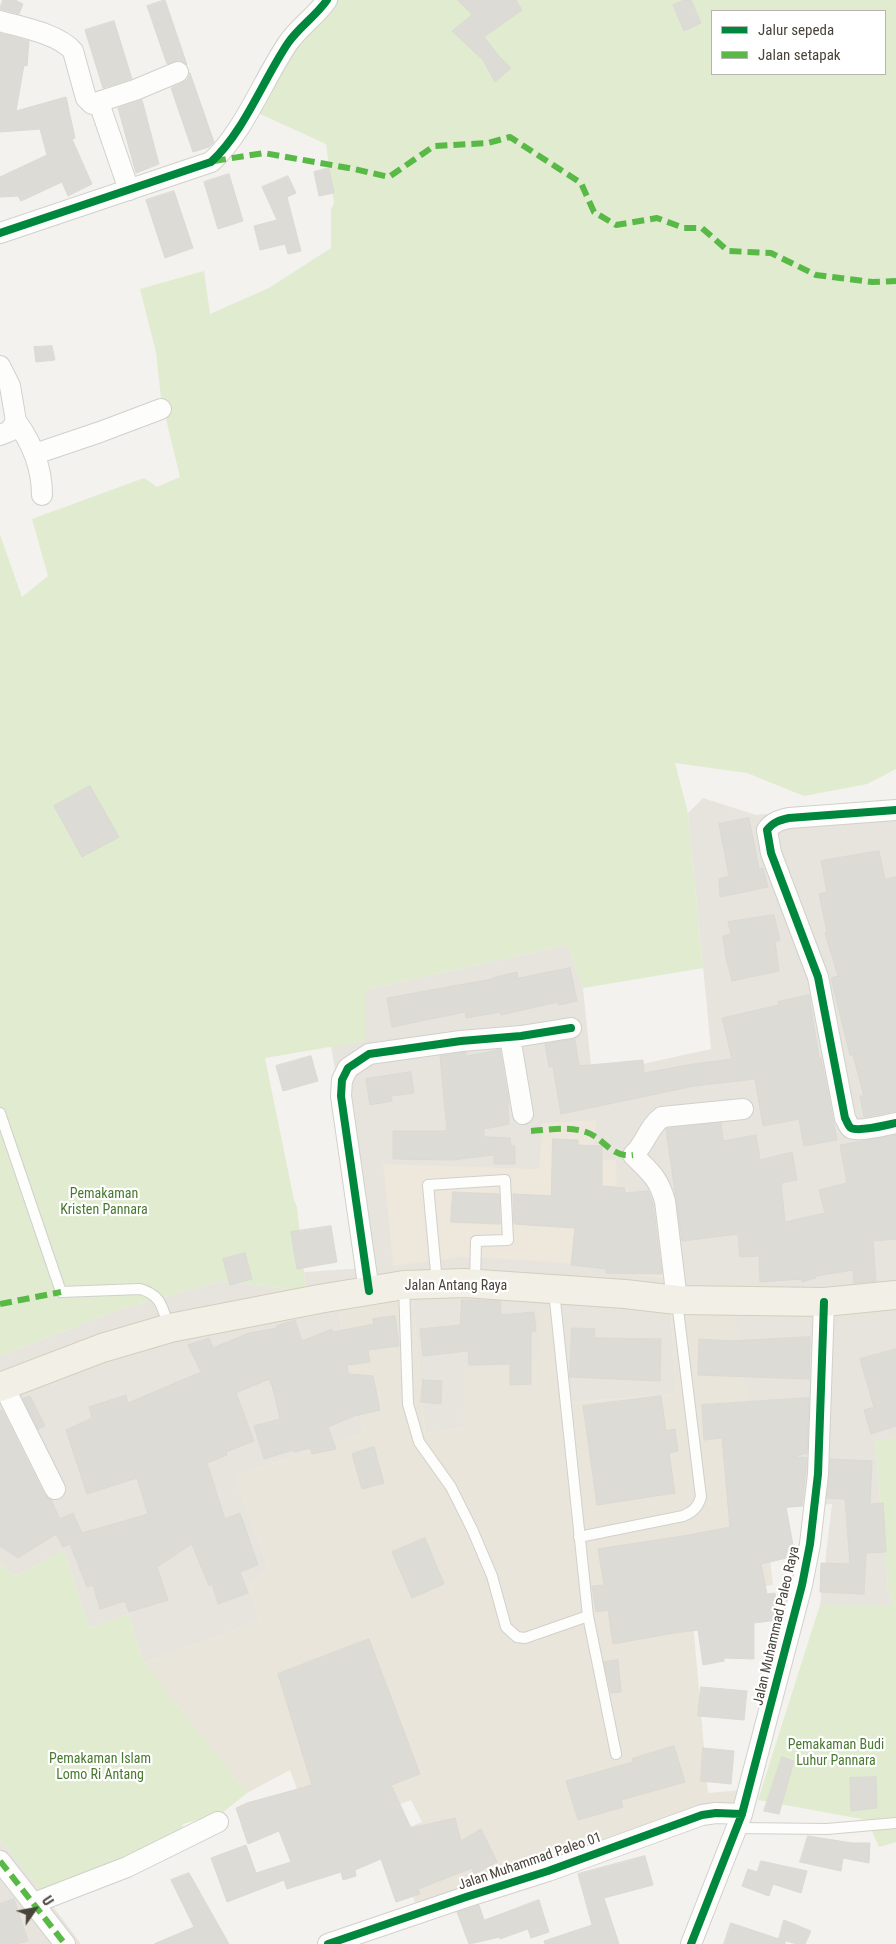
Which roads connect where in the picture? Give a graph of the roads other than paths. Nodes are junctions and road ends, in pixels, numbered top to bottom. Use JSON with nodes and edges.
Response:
{"nodes":[{"id":1,"x":327,"y":0,"type":"edge"},
{"id":2,"x":0,"y":21,"type":"edge"},
{"id":3,"x":178,"y":72,"type":"dead end"},
{"id":4,"x":99,"y":102,"type":"junction"},
{"id":5,"x":129,"y":190,"type":"junction"},
{"id":6,"x":0,"y":234,"type":"edge"},
{"id":7,"x":0,"y":366,"type":"edge"},
{"id":8,"x":161,"y":409,"type":"dead end"},
{"id":9,"x":16,"y":421,"type":"junction"},
{"id":10,"x":0,"y":435,"type":"edge"},
{"id":11,"x":35,"y":454,"type":"junction"},
{"id":12,"x":42,"y":495,"type":"dead end"},
{"id":13,"x":896,"y":810,"type":"edge"},
{"id":14,"x":571,"y":1028,"type":"dead end"},
{"id":15,"x":510,"y":1037,"type":"junction"},
{"id":16,"x":743,"y":1109,"type":"dead end"},
{"id":17,"x":0,"y":1113,"type":"edge"},
{"id":18,"x":523,"y":1114,"type":"dead end"},
{"id":19,"x":896,"y":1123,"type":"edge"},
{"id":20,"x":437,"y":1283,"type":"junction"},
{"id":21,"x":475,"y":1284,"type":"junction"},
{"id":22,"x":404,"y":1285,"type":"junction"},
{"id":23,"x":553,"y":1290,"type":"junction"},
{"id":24,"x":369,"y":1291,"type":"junction"},
{"id":25,"x":896,"y":1295,"type":"edge"},
{"id":26,"x":677,"y":1300,"type":"junction"},
{"id":27,"x":824,"y":1302,"type":"junction"},
{"id":28,"x":170,"y":1328,"type":"junction"},
{"id":29,"x":2,"y":1386,"type":"edge"},
{"id":30,"x":56,"y":1490,"type":"dead end"},
{"id":31,"x":579,"y":1537,"type":"junction"},
{"id":32,"x":588,"y":1616,"type":"junction"},
{"id":33,"x":616,"y":1754,"type":"dead end"},
{"id":34,"x":739,"y":1821,"type":"junction"},
{"id":35,"x":218,"y":1822,"type":"dead end"},
{"id":36,"x":896,"y":1823,"type":"edge"},
{"id":37,"x":2,"y":1867,"type":"edge"},
{"id":38,"x":34,"y":1903,"type":"junction"},
{"id":39,"x":362,"y":1939,"type":"edge"},
{"id":40,"x":65,"y":1944,"type":"edge"},
{"id":41,"x":328,"y":1944,"type":"edge"},
{"id":42,"x":691,"y":1944,"type":"edge"}],
"edges":[{"from":1,"to":5,"type":"street"},
{"from":2,"to":4,"type":"street"},
{"from":3,"to":4,"type":"street"},
{"from":4,"to":5,"type":"street"},
{"from":5,"to":6,"type":"street"},
{"from":7,"to":9,"type":"street"},
{"from":8,"to":11,"type":"street"},
{"from":9,"to":10,"type":"street"},
{"from":9,"to":11,"type":"street"},
{"from":11,"to":12,"type":"street"},
{"from":13,"to":19,"type":"street"},
{"from":14,"to":15,"type":"street"},
{"from":15,"to":18,"type":"street"},
{"from":15,"to":24,"type":"street"},
{"from":16,"to":26,"type":"street"},
{"from":17,"to":28,"type":"lane"},
{"from":20,"to":21,"type":"main road","name":"Jalan Antang Raya"},
{"from":20,"to":21,"type":"lane"},
{"from":20,"to":22,"type":"main road","name":"Jalan Antang Raya"},
{"from":21,"to":23,"type":"main road","name":"Jalan Antang Raya"},
{"from":22,"to":24,"type":"main road","name":"Jalan Antang Raya"},
{"from":22,"to":32,"type":"lane"},
{"from":23,"to":26,"type":"main road","name":"Jalan Antang Raya"},
{"from":23,"to":31,"type":"lane"},
{"from":24,"to":28,"type":"main road","name":"Jalan Antang Raya"},
{"from":25,"to":27,"type":"main road","name":"Jalan Antang Raya"},
{"from":26,"to":27,"type":"main road","name":"Jalan Antang Raya"},
{"from":26,"to":31,"type":"lane"},
{"from":27,"to":34,"type":"street","name":"Jalan Muhammad Paleo Raya"},
{"from":28,"to":29,"type":"main road","name":"Jalan Antang Raya"},
{"from":29,"to":30,"type":"street"},
{"from":31,"to":32,"type":"lane"},
{"from":32,"to":33,"type":"lane"},
{"from":34,"to":36,"type":"lane"},
{"from":34,"to":39,"type":"street","name":"Jalan Muhammad Paleo 01"},
{"from":34,"to":42,"type":"street","name":"Jalan Muhammad Paleo Raya"},
{"from":35,"to":38,"type":"street"},
{"from":37,"to":38,"type":"street"},
{"from":38,"to":40,"type":"street"},
{"from":39,"to":41,"type":"street","name":"Jalan Muhammad Paleo 01"}]}
